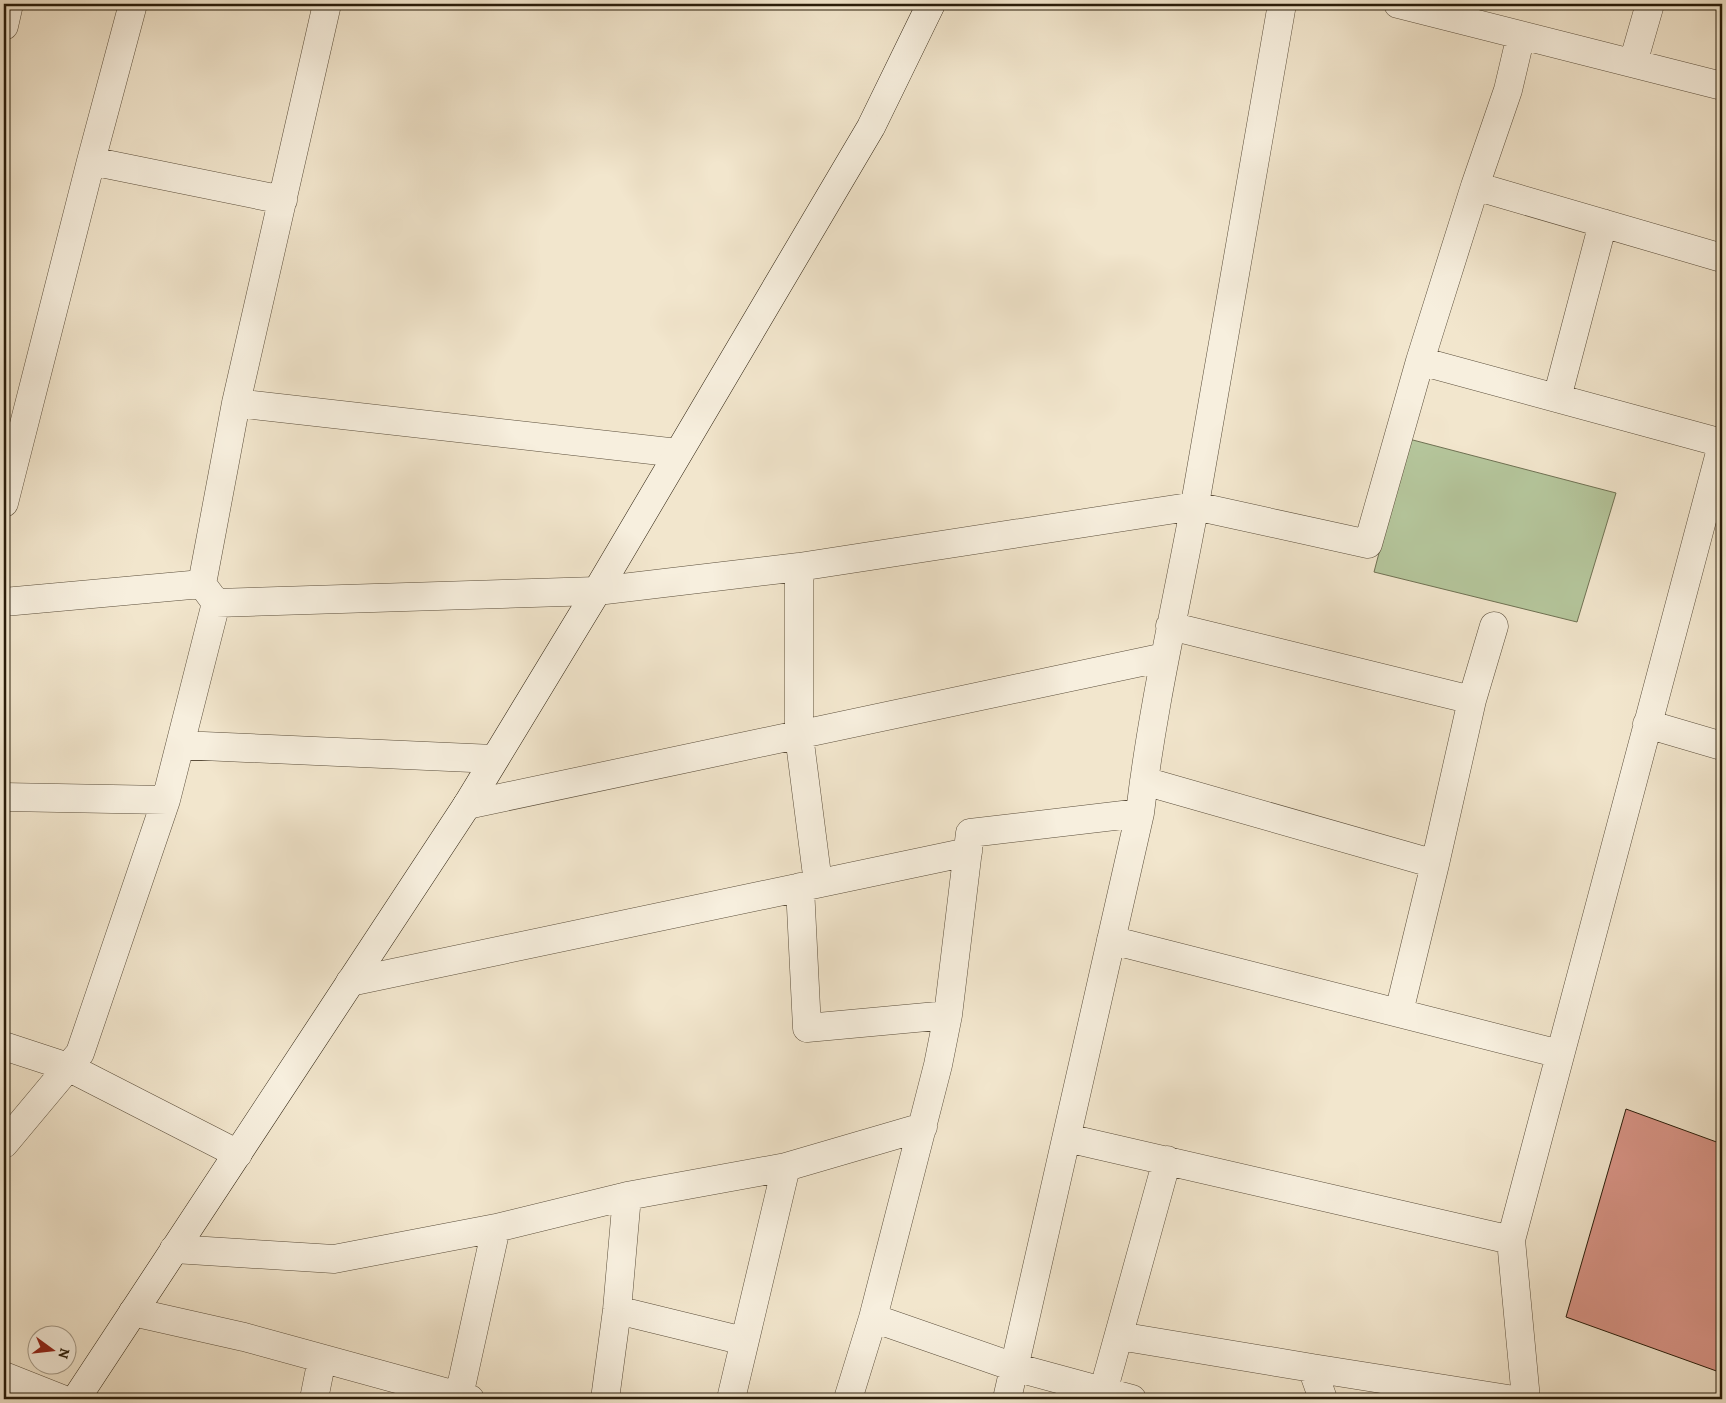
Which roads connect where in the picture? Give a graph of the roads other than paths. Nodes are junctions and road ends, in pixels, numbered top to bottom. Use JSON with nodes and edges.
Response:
{"nodes":[{"id":1,"x":10,"y":4,"type":"edge"},
{"id":2,"x":134,"y":4,"type":"edge"},
{"id":3,"x":327,"y":4,"type":"edge"},
{"id":4,"x":931,"y":4,"type":"edge"},
{"id":5,"x":1282,"y":4,"type":"edge"},
{"id":6,"x":1398,"y":4,"type":"edge"},
{"id":7,"x":1650,"y":4,"type":"edge"},
{"id":8,"x":1459,"y":11,"type":"edge"},
{"id":9,"x":4,"y":26,"type":"edge"},
{"id":10,"x":1521,"y":35,"type":"junction"},
{"id":11,"x":1633,"y":63,"type":"junction"},
{"id":12,"x":1722,"y":86,"type":"edge"},
{"id":13,"x":91,"y":161,"type":"junction"},
{"id":14,"x":1475,"y":186,"type":"junction"},
{"id":15,"x":283,"y":200,"type":"junction"},
{"id":16,"x":1604,"y":223,"type":"junction"},
{"id":17,"x":1722,"y":258,"type":"edge"},
{"id":18,"x":1420,"y":361,"type":"junction"},
{"id":19,"x":1556,"y":398,"type":"junction"},
{"id":20,"x":236,"y":404,"type":"junction"},
{"id":21,"x":1722,"y":444,"type":"edge"},
{"id":22,"x":678,"y":453,"type":"junction"},
{"id":23,"x":4,"y":504,"type":"edge"},
{"id":24,"x":1195,"y":506,"type":"junction"},
{"id":25,"x":1714,"y":509,"type":"edge"},
{"id":26,"x":799,"y":567,"type":"junction"},
{"id":27,"x":597,"y":591,"type":"junction"},
{"id":28,"x":209,"y":593,"type":"junction"},
{"id":29,"x":4,"y":602,"type":"edge"},
{"id":30,"x":1170,"y":626,"type":"junction"},
{"id":31,"x":1494,"y":626,"type":"dead end"},
{"id":32,"x":1165,"y":657,"type":"junction"},
{"id":33,"x":1472,"y":700,"type":"junction"},
{"id":34,"x":1647,"y":724,"type":"junction"},
{"id":35,"x":799,"y":734,"type":"junction"},
{"id":36,"x":180,"y":745,"type":"junction"},
{"id":37,"x":1722,"y":746,"type":"edge"},
{"id":38,"x":494,"y":759,"type":"junction"},
{"id":39,"x":1144,"y":781,"type":"junction"},
{"id":40,"x":4,"y":797,"type":"edge"},
{"id":41,"x":166,"y":800,"type":"junction"},
{"id":42,"x":467,"y":805,"type":"junction"},
{"id":43,"x":1140,"y":814,"type":"junction"},
{"id":44,"x":968,"y":852,"type":"junction"},
{"id":45,"x":1436,"y":864,"type":"junction"},
{"id":46,"x":809,"y":885,"type":"junction"},
{"id":47,"x":1111,"y":940,"type":"junction"},
{"id":48,"x":350,"y":982,"type":"junction"},
{"id":49,"x":1399,"y":1012,"type":"junction"},
{"id":50,"x":948,"y":1015,"type":"junction"},
{"id":51,"x":4,"y":1046,"type":"edge"},
{"id":52,"x":1560,"y":1054,"type":"junction"},
{"id":53,"x":68,"y":1067,"type":"junction"},
{"id":54,"x":923,"y":1127,"type":"junction"},
{"id":55,"x":1067,"y":1138,"type":"junction"},
{"id":56,"x":4,"y":1144,"type":"edge"},
{"id":57,"x":238,"y":1154,"type":"junction"},
{"id":58,"x":1167,"y":1160,"type":"junction"},
{"id":59,"x":786,"y":1167,"type":"junction"},
{"id":60,"x":627,"y":1196,"type":"junction"},
{"id":61,"x":496,"y":1228,"type":"junction"},
{"id":62,"x":1511,"y":1240,"type":"junction"},
{"id":63,"x":174,"y":1249,"type":"junction"},
{"id":64,"x":617,"y":1310,"type":"junction"},
{"id":65,"x":133,"y":1312,"type":"junction"},
{"id":66,"x":873,"y":1318,"type":"junction"},
{"id":67,"x":1119,"y":1336,"type":"junction"},
{"id":68,"x":744,"y":1341,"type":"junction"},
{"id":69,"x":322,"y":1360,"type":"junction"},
{"id":70,"x":1014,"y":1368,"type":"junction"},
{"id":71,"x":1312,"y":1368,"type":"junction"},
{"id":72,"x":4,"y":1376,"type":"edge"},
{"id":73,"x":1103,"y":1392,"type":"junction"},
{"id":74,"x":464,"y":1398,"type":"edge"},
{"id":75,"x":62,"y":1399,"type":"edge"},
{"id":76,"x":76,"y":1399,"type":"edge"},
{"id":77,"x":314,"y":1399,"type":"edge"},
{"id":78,"x":605,"y":1399,"type":"edge"},
{"id":79,"x":731,"y":1399,"type":"edge"},
{"id":80,"x":848,"y":1399,"type":"edge"},
{"id":81,"x":1007,"y":1399,"type":"edge"},
{"id":82,"x":1132,"y":1399,"type":"edge"},
{"id":83,"x":1323,"y":1399,"type":"edge"},
{"id":84,"x":1508,"y":1399,"type":"edge"},
{"id":85,"x":1526,"y":1399,"type":"edge"}],
"edges":[{"from":1,"to":9,"type":"street"},
{"from":2,"to":13,"type":"street"},
{"from":3,"to":15,"type":"street"},
{"from":4,"to":22,"type":"street"},
{"from":5,"to":24,"type":"street"},
{"from":6,"to":8,"type":"street"},
{"from":7,"to":11,"type":"street"},
{"from":8,"to":10,"type":"street"},
{"from":10,"to":11,"type":"street"},
{"from":10,"to":14,"type":"street"},
{"from":11,"to":12,"type":"street"},
{"from":13,"to":15,"type":"street"},
{"from":13,"to":23,"type":"street"},
{"from":14,"to":16,"type":"street"},
{"from":14,"to":18,"type":"street"},
{"from":15,"to":20,"type":"street"},
{"from":16,"to":17,"type":"street"},
{"from":16,"to":19,"type":"street"},
{"from":18,"to":19,"type":"street"},
{"from":18,"to":24,"type":"street"},
{"from":19,"to":21,"type":"street"},
{"from":20,"to":22,"type":"street"},
{"from":20,"to":28,"type":"street"},
{"from":21,"to":25,"type":"street"},
{"from":22,"to":27,"type":"street"},
{"from":24,"to":26,"type":"street"},
{"from":24,"to":30,"type":"street"},
{"from":25,"to":34,"type":"street"},
{"from":26,"to":27,"type":"street"},
{"from":26,"to":35,"type":"street"},
{"from":27,"to":28,"type":"street"},
{"from":27,"to":38,"type":"street"},
{"from":28,"to":29,"type":"street"},
{"from":28,"to":36,"type":"street"},
{"from":30,"to":32,"type":"street"},
{"from":30,"to":33,"type":"street"},
{"from":31,"to":33,"type":"street"},
{"from":32,"to":35,"type":"street"},
{"from":32,"to":39,"type":"street"},
{"from":33,"to":45,"type":"street"},
{"from":34,"to":37,"type":"street"},
{"from":34,"to":52,"type":"street"},
{"from":35,"to":42,"type":"street"},
{"from":35,"to":46,"type":"street"},
{"from":36,"to":38,"type":"street"},
{"from":36,"to":41,"type":"street"},
{"from":38,"to":42,"type":"street"},
{"from":39,"to":43,"type":"street"},
{"from":39,"to":45,"type":"street"},
{"from":40,"to":41,"type":"street"},
{"from":41,"to":53,"type":"street"},
{"from":42,"to":48,"type":"street"},
{"from":43,"to":44,"type":"street"},
{"from":43,"to":47,"type":"street"},
{"from":44,"to":46,"type":"street"},
{"from":44,"to":50,"type":"street"},
{"from":45,"to":49,"type":"street"},
{"from":46,"to":48,"type":"street"},
{"from":46,"to":50,"type":"street"},
{"from":47,"to":49,"type":"street"},
{"from":47,"to":55,"type":"street"},
{"from":48,"to":57,"type":"street"},
{"from":49,"to":52,"type":"street"},
{"from":50,"to":54,"type":"street"},
{"from":51,"to":53,"type":"street"},
{"from":52,"to":62,"type":"street"},
{"from":53,"to":56,"type":"street"},
{"from":53,"to":57,"type":"street"},
{"from":54,"to":59,"type":"street"},
{"from":54,"to":66,"type":"street"},
{"from":55,"to":58,"type":"street"},
{"from":55,"to":70,"type":"street"},
{"from":57,"to":63,"type":"street"},
{"from":58,"to":62,"type":"street"},
{"from":58,"to":67,"type":"street"},
{"from":59,"to":60,"type":"street"},
{"from":59,"to":68,"type":"street"},
{"from":60,"to":61,"type":"street"},
{"from":60,"to":64,"type":"street"},
{"from":61,"to":63,"type":"street"},
{"from":61,"to":74,"type":"street"},
{"from":62,"to":85,"type":"street"},
{"from":63,"to":65,"type":"street"},
{"from":64,"to":68,"type":"street"},
{"from":64,"to":78,"type":"street"},
{"from":65,"to":69,"type":"street"},
{"from":65,"to":76,"type":"street"},
{"from":66,"to":70,"type":"street"},
{"from":66,"to":80,"type":"street"},
{"from":67,"to":71,"type":"street"},
{"from":67,"to":73,"type":"street"},
{"from":68,"to":79,"type":"street"},
{"from":69,"to":74,"type":"street"},
{"from":69,"to":77,"type":"street"},
{"from":70,"to":73,"type":"street"},
{"from":70,"to":81,"type":"street"},
{"from":71,"to":83,"type":"street"},
{"from":71,"to":84,"type":"street"},
{"from":72,"to":75,"type":"street"},
{"from":73,"to":82,"type":"street"}]}
